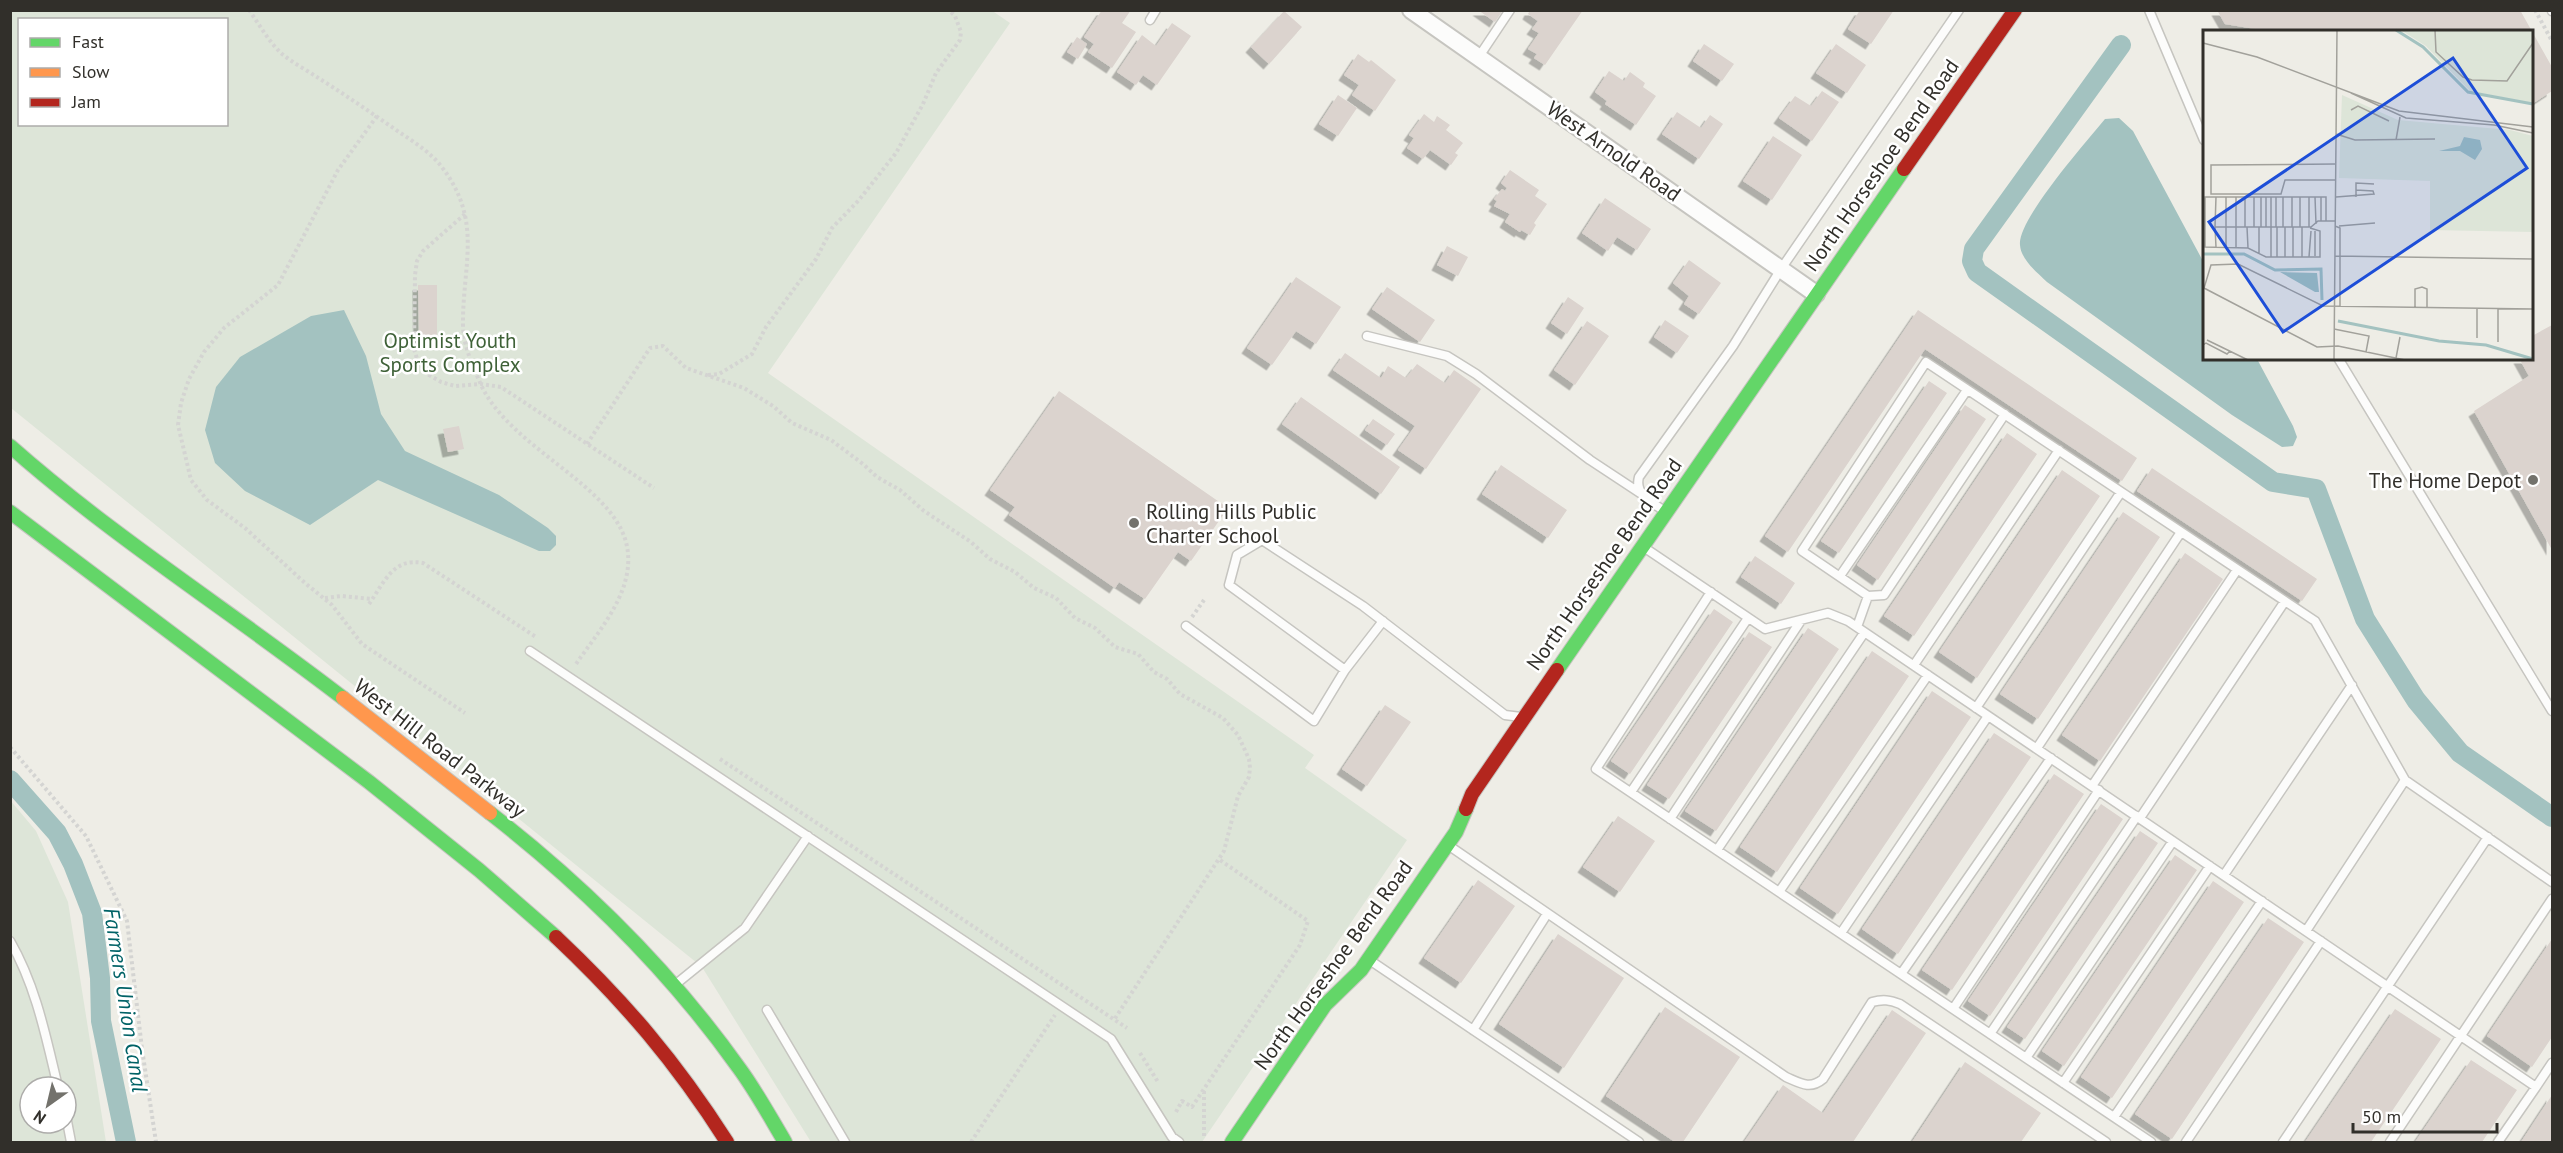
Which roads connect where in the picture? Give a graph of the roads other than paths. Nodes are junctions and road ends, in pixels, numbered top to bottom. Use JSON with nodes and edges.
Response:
{"nodes":[{"id":1,"x":1156,"y":10,"type":"edge"},
{"id":2,"x":1411,"y":10,"type":"edge"},
{"id":3,"x":1510,"y":10,"type":"edge"},
{"id":4,"x":1959,"y":10,"type":"edge"},
{"id":5,"x":2015,"y":10,"type":"edge"},
{"id":6,"x":2149,"y":10,"type":"edge"},
{"id":7,"x":1149,"y":20,"type":"dead end"},
{"id":8,"x":1479,"y":58,"type":"junction"},
{"id":9,"x":2203,"y":135,"type":"edge"},
{"id":10,"x":1781,"y":269,"type":"junction"},
{"id":11,"x":1816,"y":294,"type":"junction"},
{"id":12,"x":1367,"y":336,"type":"dead end"},
{"id":13,"x":2339,"y":360,"type":"edge"},
{"id":14,"x":1967,"y":390,"type":"junction"},
{"id":15,"x":2004,"y":414,"type":"junction"},
{"id":16,"x":10,"y":446,"type":"edge"},
{"id":17,"x":2059,"y":450,"type":"junction"},
{"id":18,"x":2121,"y":492,"type":"junction"},
{"id":19,"x":1640,"y":493,"type":"junction"},
{"id":20,"x":10,"y":512,"type":"edge"},
{"id":21,"x":1666,"y":512,"type":"junction"},
{"id":22,"x":2181,"y":532,"type":"junction"},
{"id":23,"x":1642,"y":547,"type":"junction"},
{"id":24,"x":2237,"y":570,"type":"junction"},
{"id":25,"x":1840,"y":576,"type":"junction"},
{"id":26,"x":1711,"y":592,"type":"junction"},
{"id":27,"x":1868,"y":596,"type":"junction"},
{"id":28,"x":2285,"y":601,"type":"junction"},
{"id":29,"x":1748,"y":618,"type":"junction"},
{"id":30,"x":1383,"y":621,"type":"junction"},
{"id":31,"x":1800,"y":622,"type":"junction"},
{"id":32,"x":1186,"y":626,"type":"road end"},
{"id":33,"x":1857,"y":627,"type":"junction"},
{"id":34,"x":1864,"y":633,"type":"junction"},
{"id":35,"x":530,"y":651,"type":"dead end"},
{"id":36,"x":1914,"y":666,"type":"junction"},
{"id":37,"x":1345,"y":670,"type":"junction"},
{"id":38,"x":1928,"y":675,"type":"junction"},
{"id":39,"x":2352,"y":685,"type":"junction"},
{"id":40,"x":1976,"y":708,"type":"junction"},
{"id":41,"x":2553,"y":711,"type":"edge"},
{"id":42,"x":1988,"y":716,"type":"junction"},
{"id":43,"x":1524,"y":718,"type":"junction"},
{"id":44,"x":2037,"y":748,"type":"junction"},
{"id":45,"x":2051,"y":758,"type":"junction"},
{"id":46,"x":2405,"y":780,"type":"junction"},
{"id":47,"x":2095,"y":788,"type":"junction"},
{"id":48,"x":1631,"y":792,"type":"junction"},
{"id":49,"x":2138,"y":817,"type":"junction"},
{"id":50,"x":1670,"y":819,"type":"junction"},
{"id":51,"x":808,"y":836,"type":"junction"},
{"id":52,"x":2488,"y":837,"type":"junction"},
{"id":53,"x":2173,"y":841,"type":"junction"},
{"id":54,"x":1447,"y":845,"type":"junction"},
{"id":55,"x":1717,"y":850,"type":"junction"},
{"id":56,"x":2210,"y":866,"type":"junction"},
{"id":57,"x":2224,"y":875,"type":"junction"},
{"id":58,"x":2553,"y":882,"type":"edge"},
{"id":59,"x":1779,"y":892,"type":"junction"},
{"id":60,"x":2553,"y":899,"type":"edge"},
{"id":61,"x":2262,"y":901,"type":"junction"},
{"id":62,"x":1547,"y":914,"type":"junction"},
{"id":63,"x":2306,"y":932,"type":"junction"},
{"id":64,"x":1841,"y":933,"type":"junction"},
{"id":65,"x":10,"y":941,"type":"edge"},
{"id":66,"x":2321,"y":941,"type":"junction"},
{"id":67,"x":1368,"y":959,"type":"junction"},
{"id":68,"x":1902,"y":974,"type":"junction"},
{"id":69,"x":674,"y":986,"type":"junction"},
{"id":70,"x":2388,"y":986,"type":"junction"},
{"id":71,"x":1953,"y":1009,"type":"junction"},
{"id":72,"x":767,"y":1010,"type":"dead end"},
{"id":73,"x":1473,"y":1030,"type":"junction"},
{"id":74,"x":1990,"y":1034,"type":"junction"},
{"id":75,"x":2462,"y":1037,"type":"junction"},
{"id":76,"x":2026,"y":1058,"type":"junction"},
{"id":77,"x":2553,"y":1062,"type":"edge"},
{"id":78,"x":55,"y":1075,"type":"edge"},
{"id":79,"x":2063,"y":1083,"type":"junction"},
{"id":80,"x":2536,"y":1087,"type":"junction"},
{"id":81,"x":2114,"y":1117,"type":"junction"},
{"id":82,"x":726,"y":1143,"type":"edge"},
{"id":83,"x":785,"y":1143,"type":"edge"},
{"id":84,"x":845,"y":1143,"type":"edge"},
{"id":85,"x":1179,"y":1143,"type":"edge"},
{"id":86,"x":1232,"y":1143,"type":"edge"},
{"id":87,"x":1639,"y":1143,"type":"edge"},
{"id":88,"x":2106,"y":1143,"type":"edge"},
{"id":89,"x":2151,"y":1143,"type":"edge"},
{"id":90,"x":2186,"y":1143,"type":"edge"},
{"id":91,"x":2283,"y":1143,"type":"edge"},
{"id":92,"x":2390,"y":1143,"type":"edge"},
{"id":93,"x":2498,"y":1143,"type":"edge"}],
"edges":[{"from":1,"to":7,"type":"lane"},
{"from":2,"to":8,"type":"street","name":"West Arnold Road"},
{"from":3,"to":8,"type":"lane"},
{"from":4,"to":10,"type":"lane"},
{"from":5,"to":11,"type":"street","name":"North Horseshoe Bend Road"},
{"from":6,"to":9,"type":"lane"},
{"from":8,"to":10,"type":"street","name":"West Arnold Road"},
{"from":10,"to":11,"type":"street","name":"West Arnold Road"},
{"from":10,"to":19,"type":"lane"},
{"from":11,"to":21,"type":"street","name":"North Horseshoe Bend Road"},
{"from":12,"to":19,"type":"lane"},
{"from":13,"to":41,"type":"lane"},
{"from":14,"to":15,"type":"lane"},
{"from":14,"to":25,"type":"lane"},
{"from":14,"to":25,"type":"lane"},
{"from":15,"to":17,"type":"lane"},
{"from":15,"to":27,"type":"lane"},
{"from":16,"to":69,"type":"street","name":"West Hill Road Parkway"},
{"from":17,"to":18,"type":"lane"},
{"from":17,"to":36,"type":"lane"},
{"from":18,"to":22,"type":"lane"},
{"from":18,"to":40,"type":"lane"},
{"from":19,"to":21,"type":"lane"},
{"from":20,"to":82,"type":"street"},
{"from":21,"to":23,"type":"street","name":"North Horseshoe Bend Road"},
{"from":22,"to":24,"type":"lane"},
{"from":22,"to":44,"type":"lane"},
{"from":23,"to":26,"type":"lane"},
{"from":23,"to":43,"type":"street","name":"North Horseshoe Bend Road"},
{"from":24,"to":28,"type":"lane"},
{"from":24,"to":47,"type":"lane"},
{"from":25,"to":27,"type":"lane"},
{"from":26,"to":29,"type":"lane"},
{"from":26,"to":48,"type":"lane"},
{"from":27,"to":33,"type":"lane"},
{"from":28,"to":39,"type":"lane"},
{"from":28,"to":49,"type":"lane"},
{"from":29,"to":31,"type":"lane"},
{"from":29,"to":48,"type":"lane"},
{"from":30,"to":37,"type":"lane"},
{"from":30,"to":37,"type":"lane"},
{"from":30,"to":43,"type":"lane"},
{"from":31,"to":33,"type":"lane"},
{"from":31,"to":50,"type":"lane"},
{"from":32,"to":37,"type":"lane"},
{"from":33,"to":34,"type":"lane"},
{"from":34,"to":36,"type":"lane"},
{"from":34,"to":55,"type":"lane"},
{"from":35,"to":51,"type":"lane"},
{"from":36,"to":38,"type":"lane"},
{"from":38,"to":40,"type":"lane"},
{"from":38,"to":59,"type":"lane"},
{"from":39,"to":46,"type":"lane"},
{"from":39,"to":57,"type":"lane"},
{"from":40,"to":42,"type":"lane"},
{"from":42,"to":44,"type":"lane"},
{"from":42,"to":64,"type":"lane"},
{"from":43,"to":54,"type":"street","name":"North Horseshoe Bend Road"},
{"from":44,"to":45,"type":"lane"},
{"from":45,"to":47,"type":"lane"},
{"from":45,"to":68,"type":"lane"},
{"from":46,"to":52,"type":"lane"},
{"from":46,"to":63,"type":"lane"},
{"from":47,"to":49,"type":"lane"},
{"from":47,"to":71,"type":"lane"},
{"from":48,"to":50,"type":"lane"},
{"from":49,"to":53,"type":"lane"},
{"from":49,"to":74,"type":"lane"},
{"from":50,"to":55,"type":"lane"},
{"from":51,"to":69,"type":"lane"},
{"from":51,"to":85,"type":"lane"},
{"from":52,"to":58,"type":"lane"},
{"from":52,"to":70,"type":"lane"},
{"from":53,"to":56,"type":"lane"},
{"from":53,"to":76,"type":"lane"},
{"from":54,"to":62,"type":"lane"},
{"from":54,"to":67,"type":"street","name":"North Horseshoe Bend Road"},
{"from":55,"to":59,"type":"lane"},
{"from":56,"to":57,"type":"lane"},
{"from":56,"to":79,"type":"lane"},
{"from":57,"to":61,"type":"lane"},
{"from":59,"to":64,"type":"lane"},
{"from":60,"to":75,"type":"lane"},
{"from":61,"to":63,"type":"lane"},
{"from":61,"to":81,"type":"lane"},
{"from":62,"to":73,"type":"lane"},
{"from":62,"to":88,"type":"lane"},
{"from":63,"to":66,"type":"lane"},
{"from":64,"to":68,"type":"lane"},
{"from":65,"to":78,"type":"lane"},
{"from":66,"to":70,"type":"lane"},
{"from":66,"to":90,"type":"lane"},
{"from":67,"to":73,"type":"lane"},
{"from":67,"to":86,"type":"street","name":"North Horseshoe Bend Road"},
{"from":68,"to":71,"type":"lane"},
{"from":69,"to":83,"type":"street","name":"West Hill Road Parkway"},
{"from":70,"to":75,"type":"lane"},
{"from":70,"to":91,"type":"lane"},
{"from":71,"to":74,"type":"lane"},
{"from":72,"to":84,"type":"lane"},
{"from":73,"to":87,"type":"lane"},
{"from":74,"to":76,"type":"lane"},
{"from":75,"to":80,"type":"lane"},
{"from":75,"to":92,"type":"lane"},
{"from":76,"to":79,"type":"lane"},
{"from":77,"to":80,"type":"lane"},
{"from":79,"to":81,"type":"lane"},
{"from":80,"to":93,"type":"lane"},
{"from":81,"to":89,"type":"lane"}]}
